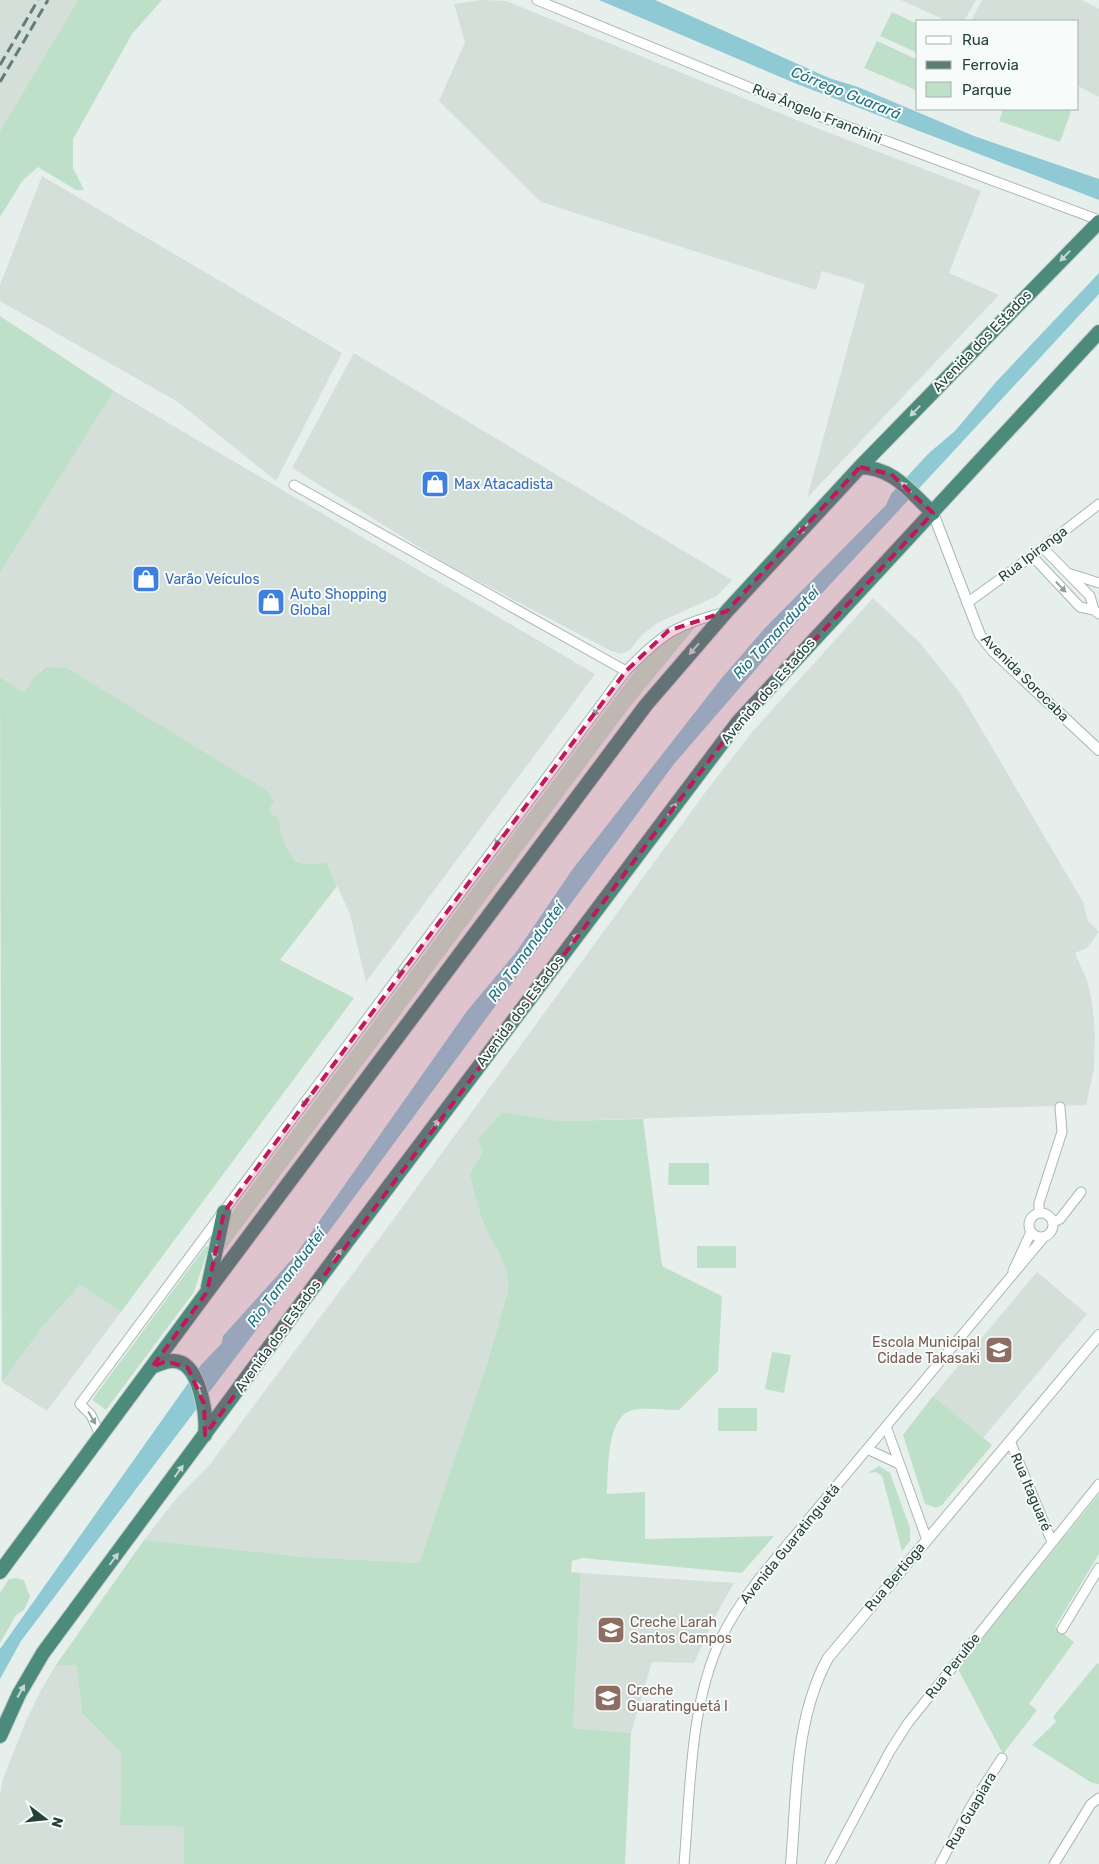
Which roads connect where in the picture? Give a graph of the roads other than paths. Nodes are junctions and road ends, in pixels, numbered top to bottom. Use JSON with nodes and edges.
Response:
{"nodes":[{"id":1,"x":537,"y":0,"type":"edge"},
{"id":2,"x":1099,"y":221,"type":"edge"},
{"id":3,"x":1099,"y":332,"type":"edge"},
{"id":4,"x":860,"y":467,"type":"junction"},
{"id":5,"x":294,"y":485,"type":"dead end"},
{"id":6,"x":1099,"y":504,"type":"edge"},
{"id":7,"x":933,"y":513,"type":"junction"},
{"id":8,"x":1042,"y":548,"type":"junction"},
{"id":9,"x":1032,"y":556,"type":"junction"},
{"id":10,"x":1069,"y":573,"type":"junction"},
{"id":11,"x":1099,"y":583,"type":"edge"},
{"id":12,"x":967,"y":603,"type":"junction"},
{"id":13,"x":1098,"y":610,"type":"edge"},
{"id":14,"x":727,"y":611,"type":"junction"},
{"id":15,"x":626,"y":671,"type":"junction"},
{"id":16,"x":1099,"y":750,"type":"edge"},
{"id":17,"x":1060,"y":1107,"type":"dead end"},
{"id":18,"x":1081,"y":1192,"type":"dead end"},
{"id":19,"x":224,"y":1212,"type":"junction"},
{"id":20,"x":1039,"y":1213,"type":"junction"},
{"id":21,"x":1054,"y":1222,"type":"junction"},
{"id":22,"x":1031,"y":1232,"type":"junction"},
{"id":23,"x":1044,"y":1237,"type":"junction"},
{"id":24,"x":1010,"y":1276,"type":"junction"},
{"id":25,"x":207,"y":1292,"type":"junction"},
{"id":26,"x":1099,"y":1335,"type":"edge"},
{"id":27,"x":152,"y":1367,"type":"junction"},
{"id":28,"x":886,"y":1426,"type":"junction"},
{"id":29,"x":100,"y":1435,"type":"junction"},
{"id":30,"x":205,"y":1436,"type":"junction"},
{"id":31,"x":1010,"y":1441,"type":"junction"},
{"id":32,"x":867,"y":1449,"type":"junction"},
{"id":33,"x":899,"y":1464,"type":"junction"},
{"id":34,"x":1099,"y":1484,"type":"edge"},
{"id":35,"x":927,"y":1540,"type":"junction"},
{"id":36,"x":1052,"y":1542,"type":"junction"},
{"id":37,"x":1099,"y":1568,"type":"edge"},
{"id":38,"x":0,"y":1572,"type":"edge"},
{"id":39,"x":1062,"y":1629,"type":"dead end"},
{"id":40,"x":0,"y":1736,"type":"edge"},
{"id":41,"x":1002,"y":1758,"type":"dead end"},
{"id":42,"x":1099,"y":1798,"type":"edge"},
{"id":43,"x":684,"y":1864,"type":"edge"},
{"id":44,"x":791,"y":1864,"type":"edge"},
{"id":45,"x":830,"y":1864,"type":"edge"},
{"id":46,"x":940,"y":1864,"type":"edge"},
{"id":47,"x":1054,"y":1864,"type":"edge"}],
"edges":[{"from":1,"to":2,"type":"street","name":"Rua Ângelo Franchini"},
{"from":2,"to":4,"type":"highway","name":"Avenida dos Estados","one_way":true},
{"from":3,"to":7,"type":"highway","name":"Avenida dos Estados"},
{"from":7,"to":4,"type":"highway","one_way":true},
{"from":4,"to":14,"type":"highway","name":"Avenida dos Estados","one_way":true},
{"from":5,"to":15,"type":"street"},
{"from":6,"to":8,"type":"street","name":"Rua Ipiranga"},
{"from":7,"to":12,"type":"street","name":"Avenida Sorocaba"},
{"from":30,"to":7,"type":"highway","name":"Avenida dos Estados","one_way":true},
{"from":8,"to":9,"type":"street","name":"Rua Ipiranga"},
{"from":8,"to":10,"type":"street"},
{"from":9,"to":12,"type":"street","name":"Rua Ipiranga"},
{"from":9,"to":13,"type":"street","one_way":true},
{"from":10,"to":11,"type":"street"},
{"from":10,"to":13,"type":"street"},
{"from":12,"to":16,"type":"street","name":"Avenida Sorocaba"},
{"from":14,"to":15,"type":"street"},
{"from":14,"to":25,"type":"highway","name":"Avenida dos Estados","one_way":true},
{"from":15,"to":19,"type":"street","one_way":true},
{"from":17,"to":20,"type":"street"},
{"from":18,"to":21,"type":"street"},
{"from":19,"to":25,"type":"highway","one_way":true},
{"from":19,"to":29,"type":"street","one_way":true},
{"from":20,"to":21,"type":"street"},
{"from":20,"to":22,"type":"street"},
{"from":21,"to":23,"type":"street"},
{"from":22,"to":23,"type":"street"},
{"from":22,"to":24,"type":"street","name":"Avenida Guaratinguetá"},
{"from":23,"to":24,"type":"street","name":"Avenida Guaratinguetá"},
{"from":24,"to":28,"type":"street","name":"Avenida Guaratinguetá"},
{"from":25,"to":27,"type":"highway","name":"Avenida dos Estados"},
{"from":26,"to":31,"type":"street","name":"Rua Bertioga"},
{"from":27,"to":29,"type":"highway","name":"Avenida dos Estados"},
{"from":30,"to":27,"type":"highway","one_way":true},
{"from":28,"to":32,"type":"street","name":"Avenida Guaratinguetá"},
{"from":28,"to":33,"type":"street"},
{"from":29,"to":38,"type":"highway","name":"Avenida dos Estados"},
{"from":40,"to":30,"type":"highway","name":"Avenida dos Estados","one_way":true},
{"from":31,"to":35,"type":"street","name":"Rua Bertioga"},
{"from":31,"to":36,"type":"street","name":"Rua Itaguaré"},
{"from":32,"to":33,"type":"street"},
{"from":32,"to":43,"type":"street","name":"Avenida Guaratinguetá"},
{"from":33,"to":35,"type":"street"},
{"from":34,"to":36,"type":"street","name":"Rua Peruíbe"},
{"from":35,"to":44,"type":"street","name":"Rua Bertioga"},
{"from":36,"to":45,"type":"street","name":"Rua Peruíbe"},
{"from":37,"to":39,"type":"street"},
{"from":41,"to":46,"type":"street","name":"Rua Guapiara"},
{"from":42,"to":47,"type":"street"}]}
